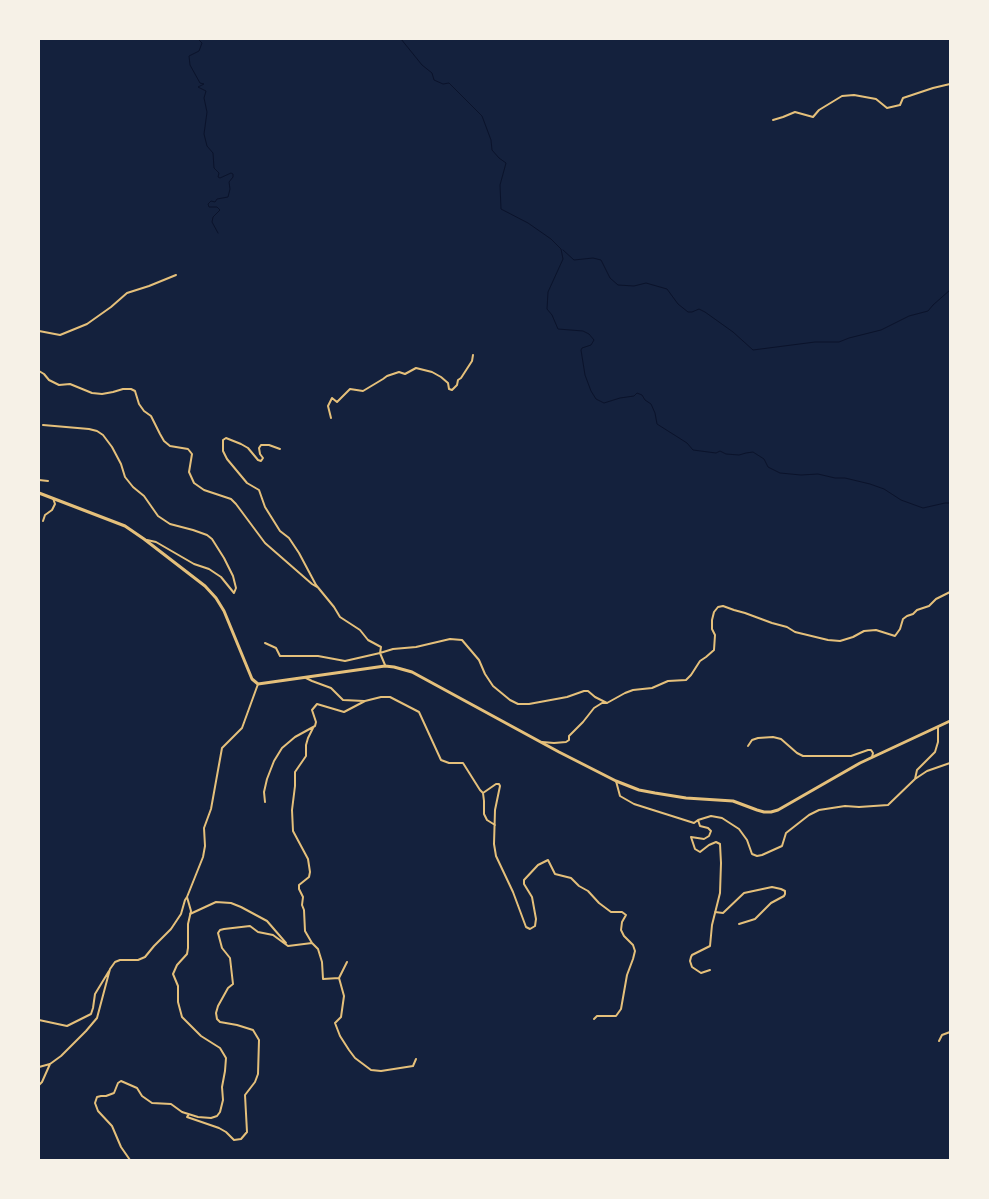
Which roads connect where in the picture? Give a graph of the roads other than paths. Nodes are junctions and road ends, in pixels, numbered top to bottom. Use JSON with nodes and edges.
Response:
{"nodes":[{"id":1,"x":950,"y":84,"type":"edge"},
{"id":2,"x":773,"y":120,"type":"dead end"},
{"id":3,"x":176,"y":275,"type":"dead end"},
{"id":4,"x":39,"y":332,"type":"edge"},
{"id":5,"x":474,"y":355,"type":"dead end"},
{"id":6,"x":39,"y":371,"type":"edge"},
{"id":7,"x":331,"y":418,"type":"dead end"},
{"id":8,"x":43,"y":425,"type":"dead end"},
{"id":9,"x":280,"y":449,"type":"dead end"},
{"id":10,"x":39,"y":480,"type":"edge"},
{"id":11,"x":48,"y":481,"type":"dead end"},
{"id":12,"x":39,"y":493,"type":"edge"},
{"id":13,"x":53,"y":498,"type":"junction"},
{"id":14,"x":42,"y":521,"type":"dead end"},
{"id":15,"x":144,"y":539,"type":"junction"},
{"id":16,"x":319,"y":589,"type":"junction"},
{"id":17,"x":950,"y":592,"type":"edge"},
{"id":18,"x":265,"y":643,"type":"dead end"},
{"id":19,"x":380,"y":653,"type":"junction"},
{"id":20,"x":385,"y":666,"type":"junction"},
{"id":21,"x":306,"y":678,"type":"junction"},
{"id":22,"x":258,"y":684,"type":"junction"},
{"id":23,"x":365,"y":701,"type":"junction"},
{"id":24,"x":607,"y":703,"type":"junction"},
{"id":25,"x":950,"y":720,"type":"edge"},
{"id":26,"x":315,"y":726,"type":"junction"},
{"id":27,"x":938,"y":727,"type":"junction"},
{"id":28,"x":540,"y":742,"type":"junction"},
{"id":29,"x":748,"y":746,"type":"dead end"},
{"id":30,"x":872,"y":757,"type":"junction"},
{"id":31,"x":950,"y":763,"type":"edge"},
{"id":32,"x":915,"y":779,"type":"junction"},
{"id":33,"x":616,"y":781,"type":"junction"},
{"id":34,"x":483,"y":793,"type":"junction"},
{"id":35,"x":265,"y":802,"type":"dead end"},
{"id":36,"x":698,"y":820,"type":"junction"},
{"id":37,"x":495,"y":825,"type":"junction"},
{"id":38,"x":187,"y":897,"type":"junction"},
{"id":39,"x":715,"y":912,"type":"junction"},
{"id":40,"x":190,"y":914,"type":"junction"},
{"id":41,"x":739,"y":924,"type":"dead end"},
{"id":42,"x":312,"y":943,"type":"junction"},
{"id":43,"x":288,"y":946,"type":"junction"},
{"id":44,"x":347,"y":962,"type":"dead end"},
{"id":45,"x":110,"y":969,"type":"junction"},
{"id":46,"x":710,"y":970,"type":"dead end"},
{"id":47,"x":339,"y":978,"type":"junction"},
{"id":48,"x":594,"y":1019,"type":"dead end"},
{"id":49,"x":39,"y":1020,"type":"edge"},
{"id":50,"x":950,"y":1032,"type":"edge"},
{"id":51,"x":939,"y":1041,"type":"dead end"},
{"id":52,"x":416,"y":1059,"type":"dead end"},
{"id":53,"x":50,"y":1064,"type":"junction"},
{"id":54,"x":39,"y":1067,"type":"edge"},
{"id":55,"x":39,"y":1085,"type":"edge"},
{"id":56,"x":189,"y":1114,"type":"junction"},
{"id":57,"x":130,"y":1160,"type":"edge"}],
"edges":[{"from":1,"to":2,"type":"street"},
{"from":3,"to":4,"type":"street"},
{"from":5,"to":7,"type":"street"},
{"from":6,"to":16,"type":"street"},
{"from":8,"to":15,"type":"street"},
{"from":9,"to":16,"type":"street"},
{"from":10,"to":11,"type":"street"},
{"from":12,"to":13,"type":"main road"},
{"from":13,"to":14,"type":"street"},
{"from":13,"to":15,"type":"main road"},
{"from":15,"to":22,"type":"main road"},
{"from":16,"to":19,"type":"street"},
{"from":17,"to":24,"type":"street"},
{"from":18,"to":19,"type":"street"},
{"from":19,"to":20,"type":"street"},
{"from":19,"to":24,"type":"street"},
{"from":20,"to":21,"type":"main road"},
{"from":20,"to":28,"type":"main road"},
{"from":21,"to":22,"type":"main road"},
{"from":21,"to":23,"type":"street"},
{"from":22,"to":38,"type":"street"},
{"from":23,"to":26,"type":"street"},
{"from":23,"to":34,"type":"street"},
{"from":24,"to":28,"type":"street"},
{"from":25,"to":27,"type":"main road"},
{"from":26,"to":35,"type":"street"},
{"from":26,"to":42,"type":"street"},
{"from":27,"to":30,"type":"main road"},
{"from":27,"to":32,"type":"street"},
{"from":28,"to":33,"type":"main road"},
{"from":29,"to":30,"type":"street"},
{"from":30,"to":33,"type":"main road"},
{"from":31,"to":32,"type":"street"},
{"from":32,"to":36,"type":"street"},
{"from":33,"to":36,"type":"street"},
{"from":34,"to":37,"type":"street"},
{"from":34,"to":37,"type":"street"},
{"from":36,"to":39,"type":"street"},
{"from":37,"to":48,"type":"street"},
{"from":38,"to":40,"type":"street"},
{"from":38,"to":45,"type":"street"},
{"from":39,"to":41,"type":"street"},
{"from":39,"to":46,"type":"street"},
{"from":40,"to":43,"type":"street"},
{"from":40,"to":56,"type":"street"},
{"from":42,"to":43,"type":"street"},
{"from":42,"to":47,"type":"street"},
{"from":43,"to":56,"type":"street"},
{"from":44,"to":47,"type":"street"},
{"from":45,"to":49,"type":"street"},
{"from":45,"to":53,"type":"street"},
{"from":47,"to":52,"type":"street"},
{"from":50,"to":51,"type":"street"},
{"from":53,"to":54,"type":"street"},
{"from":53,"to":55,"type":"street"},
{"from":56,"to":57,"type":"street"}]}
